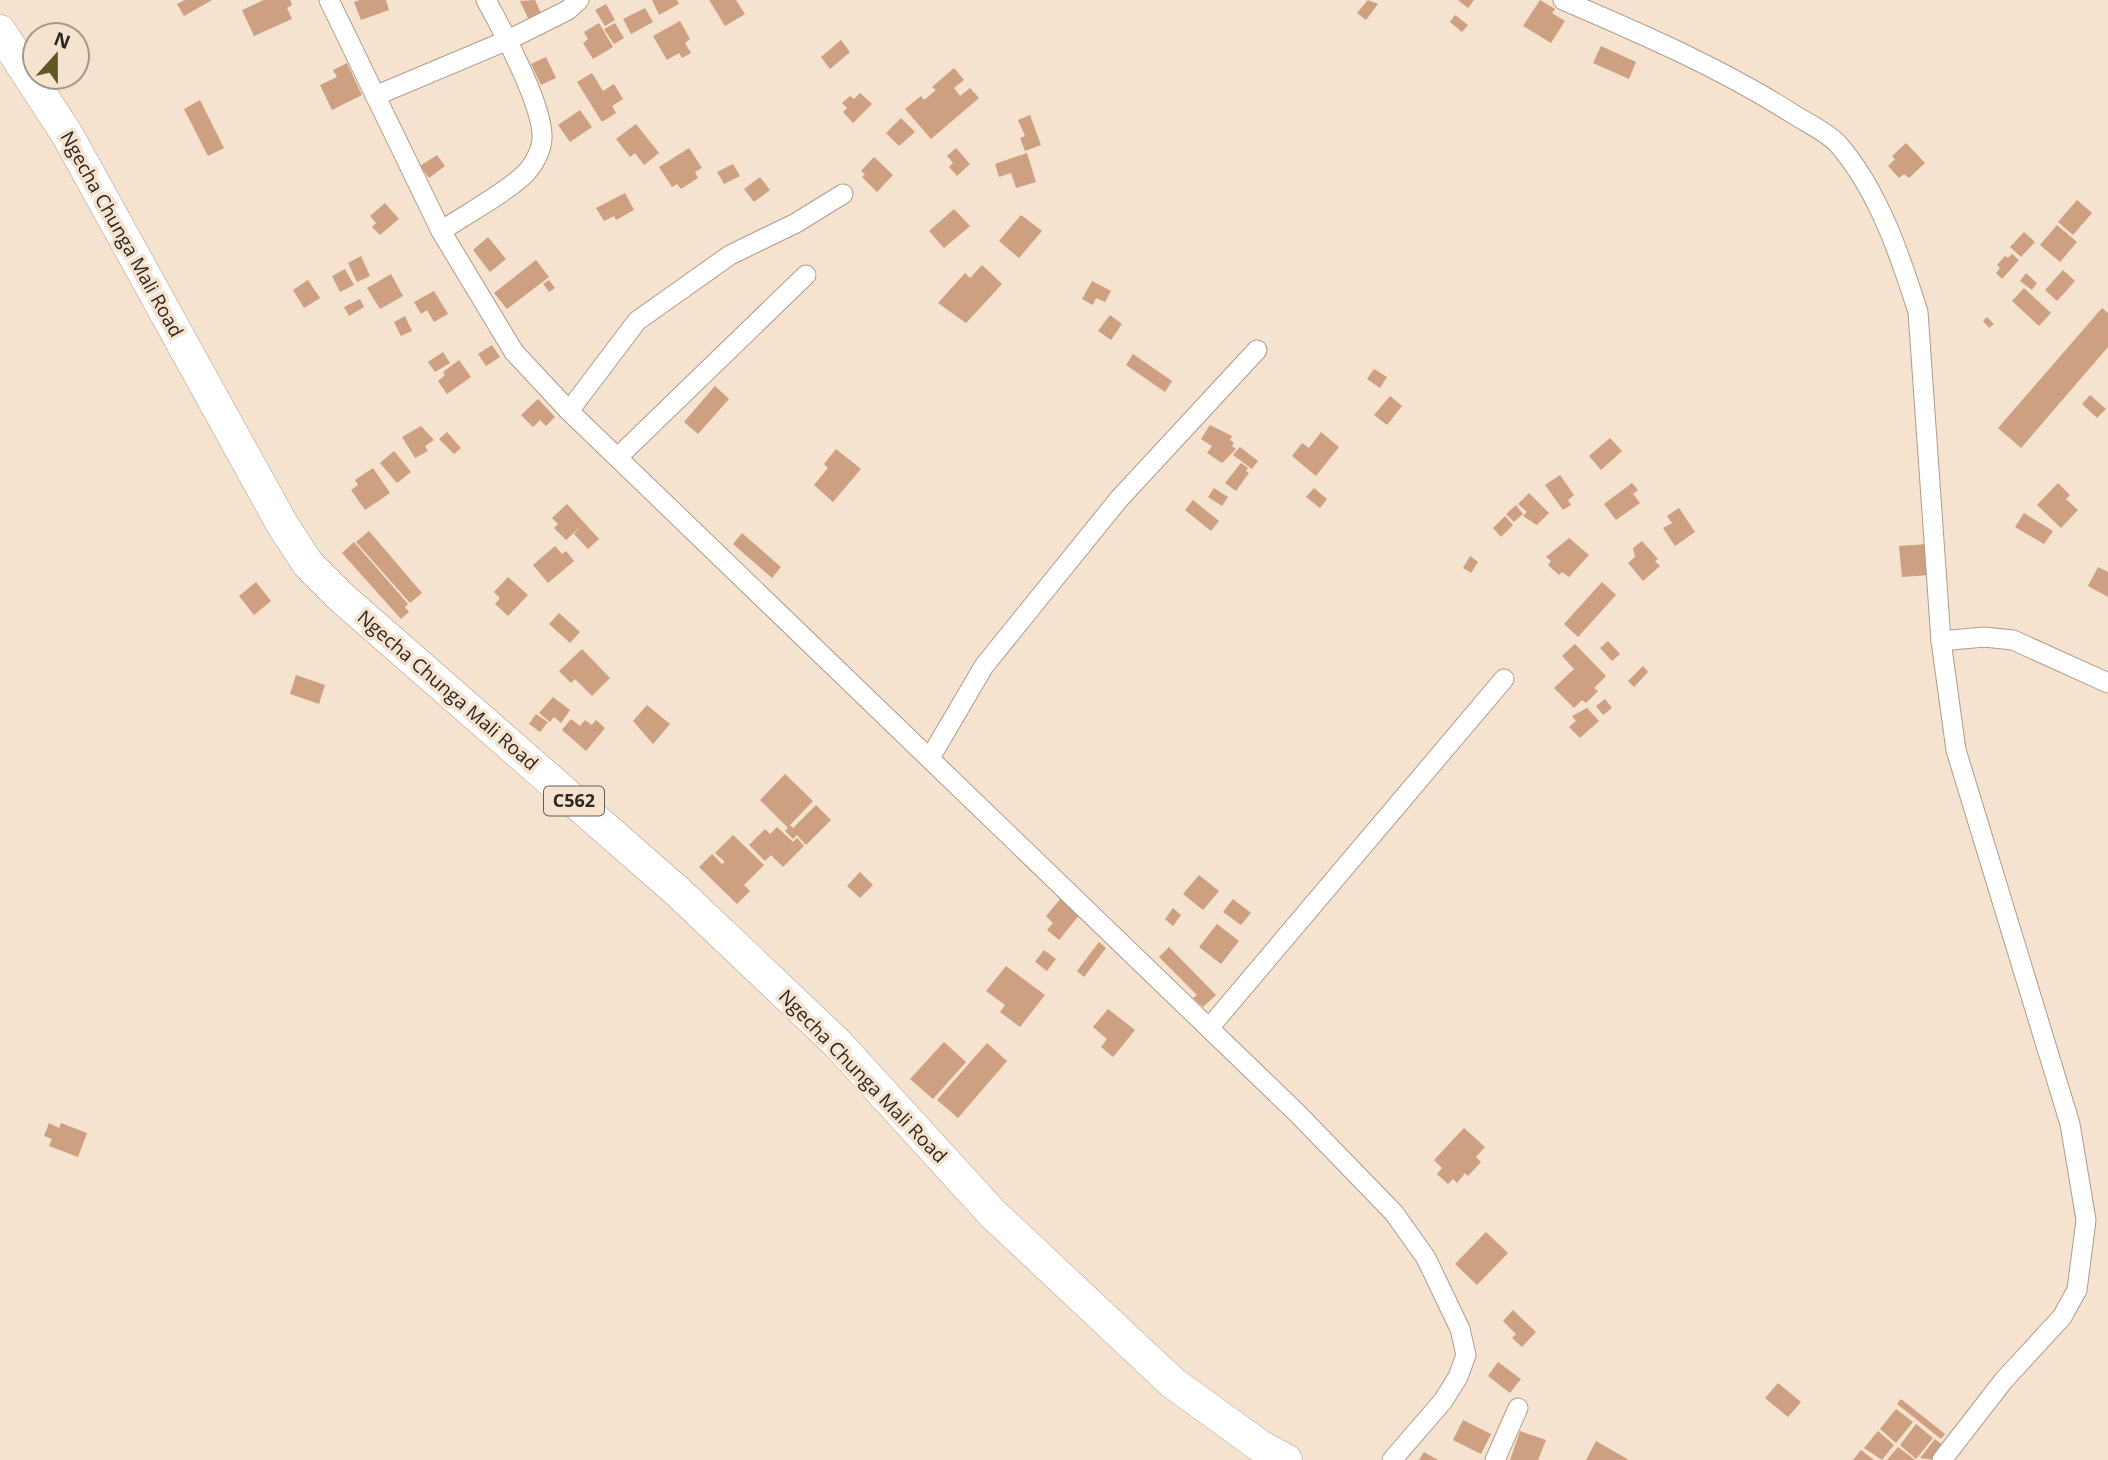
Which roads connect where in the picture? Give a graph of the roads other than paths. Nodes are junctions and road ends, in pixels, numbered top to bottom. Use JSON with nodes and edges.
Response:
{"nodes":[{"id":1,"x":330,"y":0,"type":"edge"},
{"id":2,"x":486,"y":0,"type":"edge"},
{"id":3,"x":579,"y":0,"type":"edge"},
{"id":4,"x":1563,"y":0,"type":"edge"},
{"id":5,"x":0,"y":31,"type":"edge"},
{"id":6,"x":508,"y":40,"type":"junction"},
{"id":7,"x":375,"y":96,"type":"junction"},
{"id":8,"x":843,"y":194,"type":"dead end"},
{"id":9,"x":441,"y":231,"type":"junction"},
{"id":10,"x":806,"y":275,"type":"dead end"},
{"id":11,"x":1257,"y":350,"type":"dead end"},
{"id":12,"x":569,"y":411,"type":"junction"},
{"id":13,"x":618,"y":457,"type":"junction"},
{"id":14,"x":1941,"y":641,"type":"junction"},
{"id":15,"x":1504,"y":679,"type":"dead end"},
{"id":16,"x":2108,"y":683,"type":"edge"},
{"id":17,"x":930,"y":758,"type":"junction"},
{"id":18,"x":1209,"y":1028,"type":"junction"},
{"id":19,"x":1518,"y":1408,"type":"dead end"},
{"id":20,"x":1286,"y":1460,"type":"edge"},
{"id":21,"x":1392,"y":1460,"type":"edge"},
{"id":22,"x":1495,"y":1460,"type":"edge"},
{"id":23,"x":1942,"y":1460,"type":"edge"}],
"edges":[{"from":1,"to":7,"type":"street"},
{"from":2,"to":6,"type":"street"},
{"from":3,"to":6,"type":"street"},
{"from":4,"to":14,"type":"street"},
{"from":5,"to":20,"type":"main road","name":"Ngecha Chunga Mali Road","number":"C562"},
{"from":6,"to":7,"type":"street"},
{"from":6,"to":9,"type":"street"},
{"from":7,"to":9,"type":"street"},
{"from":8,"to":12,"type":"street"},
{"from":9,"to":12,"type":"street"},
{"from":10,"to":13,"type":"street"},
{"from":11,"to":17,"type":"street"},
{"from":12,"to":13,"type":"street"},
{"from":13,"to":17,"type":"street"},
{"from":14,"to":16,"type":"street"},
{"from":14,"to":23,"type":"street"},
{"from":15,"to":18,"type":"street"},
{"from":17,"to":18,"type":"street"},
{"from":18,"to":21,"type":"street"},
{"from":19,"to":22,"type":"street"}]}
